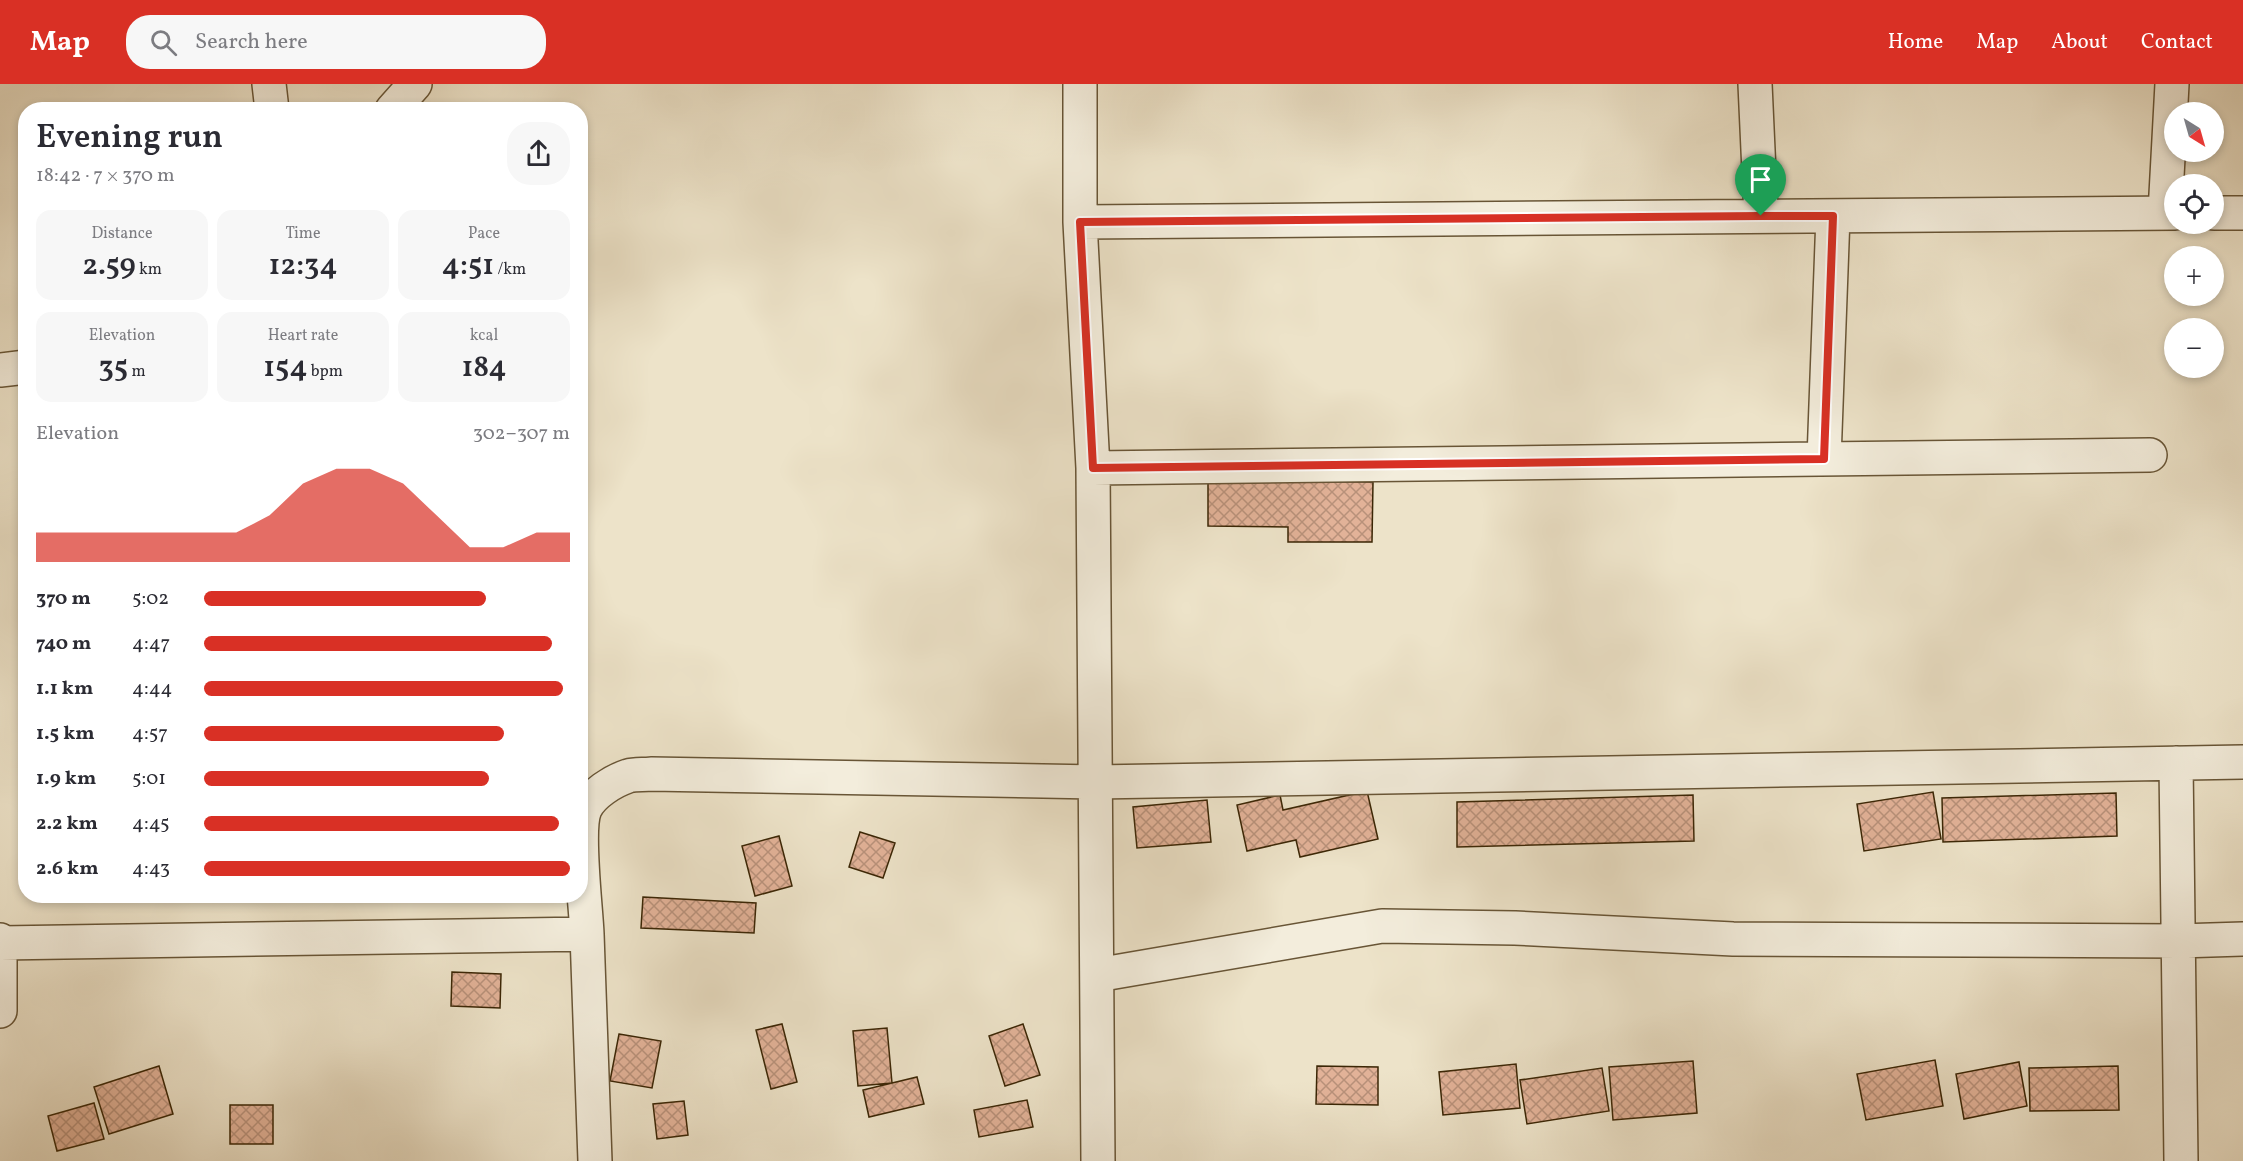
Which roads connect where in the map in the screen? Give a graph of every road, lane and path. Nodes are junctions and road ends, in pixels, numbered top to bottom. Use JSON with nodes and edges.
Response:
{"nodes":[{"id":1,"x":269,"y":84,"type":"edge"},
{"id":2,"x":415,"y":84,"type":"edge"},
{"id":3,"x":1080,"y":84,"type":"edge"},
{"id":4,"x":1755,"y":84,"type":"edge"},
{"id":5,"x":2172,"y":84,"type":"edge"},
{"id":6,"x":271,"y":102,"type":"edge"},
{"id":7,"x":399,"y":102,"type":"edge"},
{"id":8,"x":2171,"y":174,"type":"edge"},
{"id":9,"x":2164,"y":213,"type":"edge"},
{"id":10,"x":2224,"y":213,"type":"edge"},
{"id":11,"x":2243,"y":213,"type":"edge"},
{"id":12,"x":1761,"y":216,"type":"junction"},
{"id":13,"x":1833,"y":216,"type":"junction"},
{"id":14,"x":1080,"y":222,"type":"junction"},
{"id":15,"x":18,"y":368,"type":"edge"},
{"id":16,"x":0,"y":370,"type":"edge"},
{"id":17,"x":2150,"y":455,"type":"dead end"},
{"id":18,"x":1824,"y":459,"type":"junction"},
{"id":19,"x":1093,"y":468,"type":"junction"},
{"id":20,"x":2243,"y":762,"type":"edge"},
{"id":21,"x":2176,"y":763,"type":"junction"},
{"id":22,"x":1096,"y":782,"type":"junction"},
{"id":23,"x":588,"y":805,"type":"edge"},
{"id":24,"x":586,"y":903,"type":"edge"},
{"id":25,"x":588,"y":934,"type":"junction"},
{"id":26,"x":2243,"y":939,"type":"edge"},
{"id":27,"x":0,"y":941,"type":"edge"},
{"id":28,"x":2179,"y":941,"type":"junction"},
{"id":29,"x":1097,"y":975,"type":"junction"},
{"id":30,"x":0,"y":1011,"type":"edge"},
{"id":31,"x":595,"y":1161,"type":"edge"},
{"id":32,"x":1098,"y":1161,"type":"edge"},
{"id":33,"x":2181,"y":1161,"type":"edge"}],
"edges":[{"from":1,"to":6,"type":"street"},
{"from":2,"to":7,"type":"street"},
{"from":3,"to":14,"type":"street"},
{"from":4,"to":12,"type":"street"},
{"from":5,"to":8,"type":"street"},
{"from":9,"to":13,"type":"street"},
{"from":10,"to":11,"type":"street"},
{"from":12,"to":13,"type":"street"},
{"from":12,"to":14,"type":"street"},
{"from":13,"to":18,"type":"street"},
{"from":14,"to":19,"type":"street"},
{"from":15,"to":16,"type":"street"},
{"from":17,"to":18,"type":"street"},
{"from":18,"to":19,"type":"street"},
{"from":19,"to":22,"type":"street"},
{"from":20,"to":21,"type":"street"},
{"from":21,"to":22,"type":"street"},
{"from":21,"to":28,"type":"street"},
{"from":22,"to":23,"type":"street"},
{"from":22,"to":29,"type":"street"},
{"from":24,"to":25,"type":"street"},
{"from":25,"to":27,"type":"street"},
{"from":25,"to":31,"type":"street"},
{"from":26,"to":28,"type":"street"},
{"from":27,"to":30,"type":"street"},
{"from":28,"to":29,"type":"street"},
{"from":28,"to":33,"type":"street"},
{"from":29,"to":32,"type":"street"}]}
